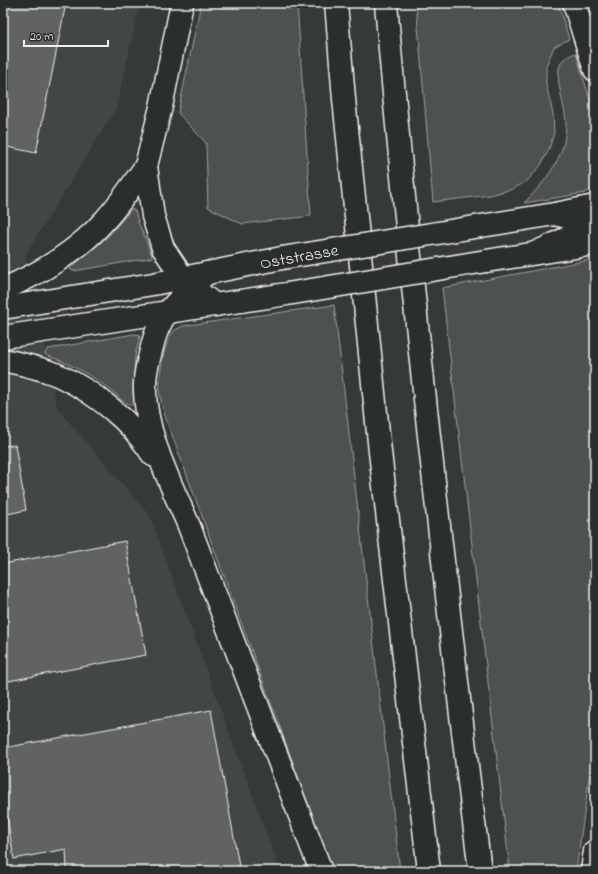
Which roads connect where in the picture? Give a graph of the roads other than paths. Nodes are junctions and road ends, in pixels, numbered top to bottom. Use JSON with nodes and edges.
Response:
{"nodes":[{"id":1,"x":182,"y":3,"type":"edge"},
{"id":2,"x":336,"y":3,"type":"edge"},
{"id":3,"x":386,"y":3,"type":"edge"},
{"id":4,"x":577,"y":12,"type":"edge"},
{"id":5,"x":593,"y":65,"type":"edge"},
{"id":6,"x":146,"y":166,"type":"junction"},
{"id":7,"x":594,"y":223,"type":"edge"},
{"id":8,"x":194,"y":279,"type":"junction"},
{"id":9,"x":3,"y":289,"type":"edge"},
{"id":10,"x":215,"y":305,"type":"junction"},
{"id":11,"x":3,"y":308,"type":"edge"},
{"id":12,"x":167,"y":313,"type":"junction"},
{"id":13,"x":3,"y":337,"type":"edge"},
{"id":14,"x":3,"y":360,"type":"edge"},
{"id":15,"x":167,"y":476,"type":"junction"},
{"id":16,"x":595,"y":852,"type":"edge"},
{"id":17,"x":322,"y":871,"type":"edge"},
{"id":18,"x":429,"y":871,"type":"edge"},
{"id":19,"x":480,"y":871,"type":"edge"},
{"id":20,"x":592,"y":871,"type":"edge"}],
"edges":[{"from":1,"to":6,"type":"main road"},
{"from":2,"to":18,"type":"main road"},
{"from":3,"to":19,"type":"main road"},
{"from":4,"to":5,"type":"main road"},
{"from":6,"to":8,"type":"main road"},
{"from":6,"to":9,"type":"main road"},
{"from":7,"to":8,"type":"main road","name":"Oststrasse","bridge":true},
{"from":7,"to":10,"type":"main road","name":"Oststrasse","bridge":true},
{"from":8,"to":10,"type":"main road"},
{"from":8,"to":11,"type":"main road","name":"Oststrasse"},
{"from":8,"to":12,"type":"main road"},
{"from":10,"to":12,"type":"main road","name":"Oststrasse"},
{"from":12,"to":13,"type":"main road","name":"Oststrasse"},
{"from":12,"to":15,"type":"main road"},
{"from":14,"to":15,"type":"main road"},
{"from":15,"to":17,"type":"main road"},
{"from":16,"to":20,"type":"main road"}]}
